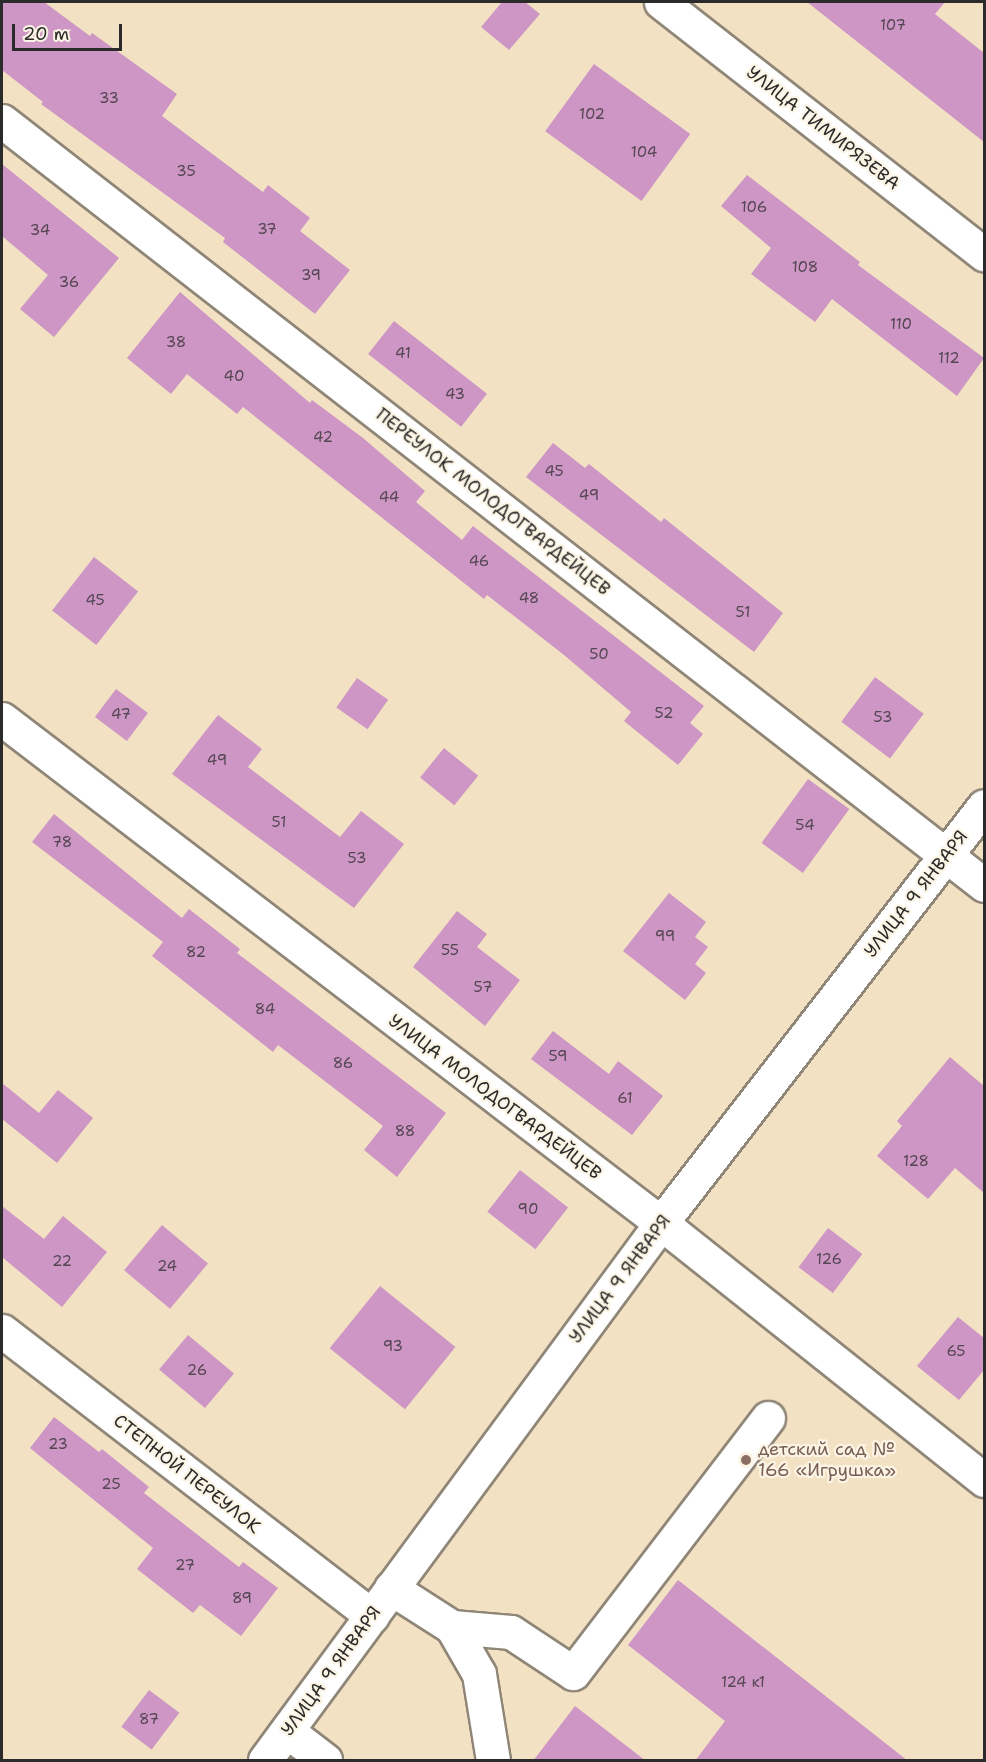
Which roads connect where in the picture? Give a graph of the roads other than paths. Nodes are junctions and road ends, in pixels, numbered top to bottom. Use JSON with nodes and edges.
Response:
{"nodes":[{"id":1,"x":661,"y":2,"type":"edge"},
{"id":2,"x":2,"y":121,"type":"edge"},
{"id":3,"x":984,"y":254,"type":"edge"},
{"id":4,"x":2,"y":719,"type":"edge"},
{"id":5,"x":984,"y":806,"type":"edge"},
{"id":6,"x":947,"y":855,"type":"junction"},
{"id":7,"x":984,"y":885,"type":"edge"},
{"id":8,"x":661,"y":1223,"type":"junction"},
{"id":9,"x":2,"y":1332,"type":"edge"},
{"id":10,"x":768,"y":1418,"type":"dead end"},
{"id":11,"x":984,"y":1480,"type":"edge"},
{"id":12,"x":391,"y":1588,"type":"junction"},
{"id":13,"x":372,"y":1616,"type":"junction"},
{"id":14,"x":452,"y":1627,"type":"junction"},
{"id":15,"x":287,"y":1731,"type":"junction"},
{"id":16,"x":265,"y":1761,"type":"edge"},
{"id":17,"x":325,"y":1761,"type":"edge"},
{"id":18,"x":493,"y":1761,"type":"edge"}],
"edges":[{"from":1,"to":3,"type":"street","name":"УЛИЦА ТИМИРЯЗЕВА"},
{"from":2,"to":6,"type":"street","name":"ПЕРЕУЛОК МОЛОДОГВАРДЕЙЦЕВ"},
{"from":4,"to":8,"type":"street","name":"УЛИЦА МОЛОДОГВАРДЕЙЦЕВ"},
{"from":5,"to":6,"type":"street","name":"УЛИЦА 9 ЯНВАРЯ"},
{"from":6,"to":7,"type":"street","name":"ПЕРЕУЛОК МОЛОДОГВАРДЕЙЦЕВ"},
{"from":6,"to":8,"type":"street","name":"УЛИЦА 9 ЯНВАРЯ"},
{"from":8,"to":11,"type":"street","name":"УЛИЦА МОЛОДОГВАРДЕЙЦЕВ"},
{"from":8,"to":12,"type":"street","name":"УЛИЦА 9 ЯНВАРЯ"},
{"from":9,"to":13,"type":"street","name":"СТЕПНОЙ ПЕРЕУЛОК"},
{"from":10,"to":14,"type":"street"},
{"from":12,"to":13,"type":"street","name":"УЛИЦА 9 ЯНВАРЯ"},
{"from":12,"to":14,"type":"street"},
{"from":13,"to":15,"type":"street","name":"УЛИЦА 9 ЯНВАРЯ"},
{"from":14,"to":18,"type":"street"},
{"from":15,"to":16,"type":"street","name":"УЛИЦА 9 ЯНВАРЯ"},
{"from":15,"to":17,"type":"street"}]}
